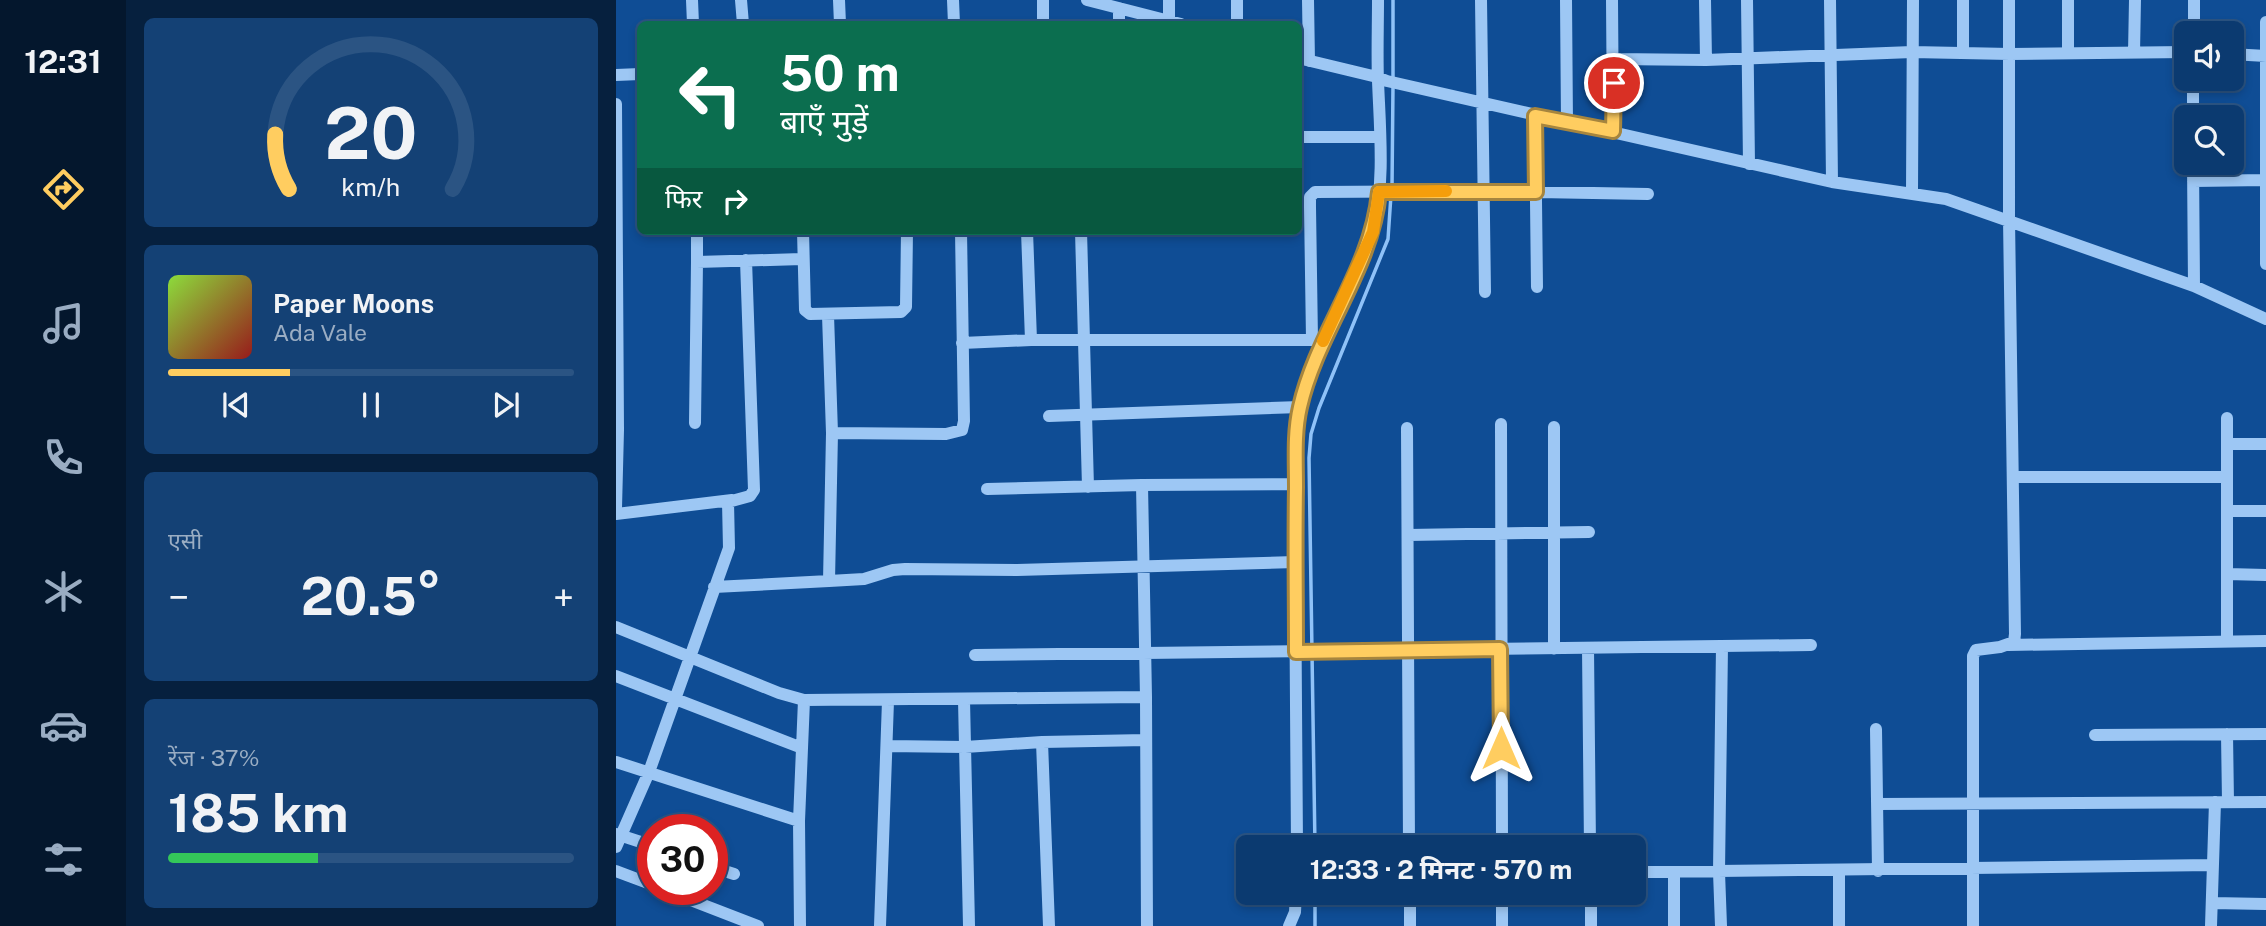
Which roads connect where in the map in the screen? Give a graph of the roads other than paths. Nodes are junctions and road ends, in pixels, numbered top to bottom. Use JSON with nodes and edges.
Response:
{"nodes":[{"id":1,"x":691,"y":0,"type":"edge"},
{"id":2,"x":741,"y":0,"type":"edge"},
{"id":3,"x":839,"y":0,"type":"edge"},
{"id":4,"x":953,"y":0,"type":"edge"},
{"id":5,"x":1043,"y":0,"type":"edge"},
{"id":6,"x":1088,"y":0,"type":"edge"},
{"id":7,"x":1169,"y":0,"type":"edge"},
{"id":8,"x":1237,"y":0,"type":"edge"},
{"id":9,"x":1308,"y":0,"type":"edge"},
{"id":10,"x":1378,"y":0,"type":"edge"},
{"id":11,"x":1481,"y":0,"type":"edge"},
{"id":12,"x":1566,"y":0,"type":"edge"},
{"id":13,"x":1612,"y":0,"type":"edge"},
{"id":14,"x":1705,"y":0,"type":"edge"},
{"id":15,"x":1747,"y":0,"type":"edge"},
{"id":16,"x":1830,"y":0,"type":"edge"},
{"id":17,"x":1913,"y":0,"type":"edge"},
{"id":18,"x":1963,"y":0,"type":"edge"},
{"id":19,"x":2009,"y":0,"type":"edge"},
{"id":20,"x":2068,"y":0,"type":"edge"},
{"id":21,"x":2135,"y":0,"type":"edge"},
{"id":22,"x":2194,"y":0,"type":"edge"},
{"id":23,"x":1119,"y":8,"type":"junction"},
{"id":24,"x":693,"y":21,"type":"edge"},
{"id":25,"x":743,"y":21,"type":"edge"},
{"id":26,"x":840,"y":21,"type":"edge"},
{"id":27,"x":954,"y":21,"type":"edge"},
{"id":28,"x":1043,"y":21,"type":"edge"},
{"id":29,"x":1119,"y":21,"type":"edge"},
{"id":30,"x":1168,"y":21,"type":"edge"},
{"id":31,"x":1174,"y":21,"type":"edge"},
{"id":32,"x":1237,"y":21,"type":"edge"},
{"id":33,"x":2194,"y":21,"type":"edge"},
{"id":34,"x":2266,"y":22,"type":"edge"},
{"id":35,"x":1912,"y":52,"type":"junction"},
{"id":36,"x":2174,"y":52,"type":"edge"},
{"id":37,"x":1963,"y":53,"type":"junction"},
{"id":38,"x":2068,"y":53,"type":"junction"},
{"id":39,"x":2134,"y":53,"type":"junction"},
{"id":40,"x":2010,"y":54,"type":"junction"},
{"id":41,"x":2244,"y":55,"type":"edge"},
{"id":42,"x":1829,"y":56,"type":"junction"},
{"id":43,"x":2265,"y":56,"type":"edge"},
{"id":44,"x":1614,"y":59,"type":"junction"},
{"id":45,"x":1747,"y":59,"type":"junction"},
{"id":46,"x":1304,"y":60,"type":"edge"},
{"id":47,"x":1706,"y":60,"type":"junction"},
{"id":48,"x":616,"y":75,"type":"edge"},
{"id":49,"x":637,"y":75,"type":"edge"},
{"id":50,"x":1382,"y":79,"type":"junction"},
{"id":51,"x":1481,"y":102,"type":"junction"},
{"id":52,"x":616,"y":104,"type":"edge"},
{"id":53,"x":1535,"y":116,"type":"junction"},
{"id":54,"x":1567,"y":123,"type":"junction"},
{"id":55,"x":1613,"y":131,"type":"junction"},
{"id":56,"x":1302,"y":136,"type":"edge"},
{"id":57,"x":1380,"y":137,"type":"junction"},
{"id":58,"x":1749,"y":164,"type":"junction"},
{"id":59,"x":2193,"y":175,"type":"edge"},
{"id":60,"x":2265,"y":180,"type":"edge"},
{"id":61,"x":2193,"y":181,"type":"junction"},
{"id":62,"x":1832,"y":182,"type":"junction"},
{"id":63,"x":1485,"y":191,"type":"junction"},
{"id":64,"x":1379,"y":192,"type":"junction"},
{"id":65,"x":1536,"y":192,"type":"junction"},
{"id":66,"x":1912,"y":192,"type":"junction"},
{"id":67,"x":1648,"y":194,"type":"dead end"},
{"id":68,"x":2009,"y":219,"type":"junction"},
{"id":69,"x":697,"y":235,"type":"edge"},
{"id":70,"x":803,"y":235,"type":"edge"},
{"id":71,"x":907,"y":235,"type":"edge"},
{"id":72,"x":961,"y":235,"type":"edge"},
{"id":73,"x":1027,"y":235,"type":"edge"},
{"id":74,"x":1081,"y":235,"type":"edge"},
{"id":75,"x":802,"y":259,"type":"junction"},
{"id":76,"x":746,"y":260,"type":"junction"},
{"id":77,"x":697,"y":262,"type":"junction"},
{"id":78,"x":2266,"y":264,"type":"edge"},
{"id":79,"x":2194,"y":286,"type":"junction"},
{"id":80,"x":1537,"y":288,"type":"dead end"},
{"id":81,"x":1485,"y":292,"type":"dead end"},
{"id":82,"x":828,"y":315,"type":"junction"},
{"id":83,"x":2266,"y":319,"type":"edge"},
{"id":84,"x":1031,"y":340,"type":"junction"},
{"id":85,"x":1084,"y":341,"type":"junction"},
{"id":86,"x":1318,"y":341,"type":"junction"},
{"id":87,"x":962,"y":343,"type":"junction"},
{"id":88,"x":1300,"y":407,"type":"junction"},
{"id":89,"x":1087,"y":414,"type":"junction"},
{"id":90,"x":1049,"y":415,"type":"dead end"},
{"id":91,"x":2227,"y":418,"type":"dead end"},
{"id":92,"x":695,"y":423,"type":"dead end"},
{"id":93,"x":1501,"y":424,"type":"dead end"},
{"id":94,"x":1554,"y":427,"type":"dead end"},
{"id":95,"x":1407,"y":428,"type":"dead end"},
{"id":96,"x":617,"y":430,"type":"edge"},
{"id":97,"x":832,"y":433,"type":"junction"},
{"id":98,"x":2227,"y":444,"type":"junction"},
{"id":99,"x":2266,"y":444,"type":"edge"},
{"id":100,"x":2013,"y":477,"type":"junction"},
{"id":101,"x":2227,"y":477,"type":"junction"},
{"id":102,"x":1296,"y":484,"type":"junction"},
{"id":103,"x":1142,"y":485,"type":"junction"},
{"id":104,"x":1088,"y":487,"type":"junction"},
{"id":105,"x":987,"y":489,"type":"dead end"},
{"id":106,"x":732,"y":500,"type":"junction"},
{"id":107,"x":616,"y":508,"type":"edge"},
{"id":108,"x":2227,"y":511,"type":"junction"},
{"id":109,"x":2266,"y":511,"type":"edge"},
{"id":110,"x":616,"y":514,"type":"edge"},
{"id":111,"x":1588,"y":532,"type":"dead end"},
{"id":112,"x":1554,"y":533,"type":"junction"},
{"id":113,"x":1408,"y":535,"type":"junction"},
{"id":114,"x":1501,"y":535,"type":"junction"},
{"id":115,"x":1294,"y":562,"type":"junction"},
{"id":116,"x":1144,"y":566,"type":"junction"},
{"id":117,"x":2227,"y":574,"type":"junction"},
{"id":118,"x":2266,"y":575,"type":"edge"},
{"id":119,"x":829,"y":582,"type":"junction"},
{"id":120,"x":714,"y":587,"type":"junction"},
{"id":121,"x":616,"y":627,"type":"edge"},
{"id":122,"x":2227,"y":641,"type":"junction"},
{"id":123,"x":2266,"y":641,"type":"edge"},
{"id":124,"x":1811,"y":645,"type":"dead end"},
{"id":125,"x":2008,"y":645,"type":"junction"},
{"id":126,"x":1722,"y":646,"type":"junction"},
{"id":127,"x":1588,"y":648,"type":"junction"},
{"id":128,"x":1500,"y":649,"type":"junction"},
{"id":129,"x":1554,"y":649,"type":"junction"},
{"id":130,"x":1145,"y":651,"type":"junction"},
{"id":131,"x":1408,"y":651,"type":"junction"},
{"id":132,"x":1296,"y":652,"type":"junction"},
{"id":133,"x":975,"y":655,"type":"dead end"},
{"id":134,"x":690,"y":658,"type":"junction"},
{"id":135,"x":616,"y":676,"type":"edge"},
{"id":136,"x":1146,"y":697,"type":"junction"},
{"id":137,"x":675,"y":698,"type":"junction"},
{"id":138,"x":804,"y":700,"type":"junction"},
{"id":139,"x":964,"y":700,"type":"junction"},
{"id":140,"x":888,"y":701,"type":"junction"},
{"id":141,"x":1876,"y":729,"type":"dead end"},
{"id":142,"x":2227,"y":734,"type":"junction"},
{"id":143,"x":2266,"y":734,"type":"edge"},
{"id":144,"x":2095,"y":735,"type":"dead end"},
{"id":145,"x":1146,"y":740,"type":"junction"},
{"id":146,"x":1042,"y":742,"type":"junction"},
{"id":147,"x":887,"y":746,"type":"junction"},
{"id":148,"x":965,"y":747,"type":"junction"},
{"id":149,"x":802,"y":748,"type":"junction"},
{"id":150,"x":616,"y":762,"type":"edge"},
{"id":151,"x":649,"y":772,"type":"junction"},
{"id":152,"x":2222,"y":802,"type":"junction"},
{"id":153,"x":2266,"y":802,"type":"edge"},
{"id":154,"x":1975,"y":803,"type":"junction"},
{"id":155,"x":1877,"y":804,"type":"junction"},
{"id":156,"x":799,"y":821,"type":"junction"},
{"id":157,"x":1297,"y":835,"type":"edge"},
{"id":158,"x":1409,"y":835,"type":"edge"},
{"id":159,"x":1502,"y":835,"type":"edge"},
{"id":160,"x":1590,"y":835,"type":"edge"},
{"id":161,"x":618,"y":839,"type":"edge"},
{"id":162,"x":637,"y":843,"type":"edge"},
{"id":163,"x":2213,"y":865,"type":"junction"},
{"id":164,"x":1975,"y":870,"type":"junction"},
{"id":165,"x":616,"y":871,"type":"edge"},
{"id":166,"x":1839,"y":871,"type":"junction"},
{"id":167,"x":1878,"y":871,"type":"junction"},
{"id":168,"x":728,"y":872,"type":"edge"},
{"id":169,"x":1646,"y":872,"type":"edge"},
{"id":170,"x":1674,"y":872,"type":"junction"},
{"id":171,"x":1719,"y":872,"type":"junction"},
{"id":172,"x":734,"y":874,"type":"dead end"},
{"id":173,"x":637,"y":880,"type":"edge"},
{"id":174,"x":2212,"y":903,"type":"junction"},
{"id":175,"x":2266,"y":904,"type":"edge"},
{"id":176,"x":704,"y":905,"type":"edge"},
{"id":177,"x":1295,"y":905,"type":"edge"},
{"id":178,"x":1410,"y":905,"type":"edge"},
{"id":179,"x":1502,"y":905,"type":"edge"},
{"id":180,"x":1591,"y":905,"type":"edge"},
{"id":181,"x":758,"y":926,"type":"edge"},
{"id":182,"x":800,"y":926,"type":"edge"},
{"id":183,"x":880,"y":926,"type":"edge"},
{"id":184,"x":969,"y":926,"type":"edge"},
{"id":185,"x":1049,"y":926,"type":"edge"},
{"id":186,"x":1147,"y":926,"type":"edge"},
{"id":187,"x":1289,"y":926,"type":"edge"},
{"id":188,"x":1410,"y":926,"type":"edge"},
{"id":189,"x":1502,"y":926,"type":"edge"},
{"id":190,"x":1591,"y":926,"type":"edge"},
{"id":191,"x":1674,"y":926,"type":"edge"},
{"id":192,"x":1721,"y":926,"type":"edge"},
{"id":193,"x":1839,"y":926,"type":"edge"},
{"id":194,"x":1973,"y":926,"type":"edge"},
{"id":195,"x":2211,"y":926,"type":"edge"}],
"edges":[{"from":1,"to":24,"type":"street"},
{"from":2,"to":25,"type":"street"},
{"from":3,"to":26,"type":"street"},
{"from":4,"to":27,"type":"street"},
{"from":5,"to":28,"type":"street"},
{"from":6,"to":23,"type":"street"},
{"from":7,"to":31,"type":"street"},
{"from":8,"to":32,"type":"street"},
{"from":9,"to":46,"type":"street"},
{"from":10,"to":50,"type":"street"},
{"from":11,"to":51,"type":"street"},
{"from":12,"to":54,"type":"street"},
{"from":13,"to":44,"type":"street"},
{"from":14,"to":47,"type":"street"},
{"from":15,"to":45,"type":"street"},
{"from":16,"to":42,"type":"street"},
{"from":17,"to":35,"type":"street"},
{"from":18,"to":37,"type":"street"},
{"from":19,"to":40,"type":"street"},
{"from":20,"to":38,"type":"street"},
{"from":21,"to":39,"type":"street"},
{"from":22,"to":33,"type":"street"},
{"from":23,"to":29,"type":"street"},
{"from":23,"to":30,"type":"street"},
{"from":34,"to":43,"type":"street"},
{"from":35,"to":37,"type":"street"},
{"from":35,"to":42,"type":"street"},
{"from":35,"to":66,"type":"street"},
{"from":36,"to":39,"type":"street"},
{"from":37,"to":40,"type":"street"},
{"from":38,"to":39,"type":"street"},
{"from":38,"to":40,"type":"street"},
{"from":40,"to":68,"type":"street"},
{"from":41,"to":43,"type":"street"},
{"from":42,"to":45,"type":"street"},
{"from":42,"to":62,"type":"street"},
{"from":43,"to":60,"type":"street"},
{"from":44,"to":47,"type":"street"},
{"from":44,"to":55,"type":"street"},
{"from":45,"to":47,"type":"street"},
{"from":45,"to":58,"type":"street"},
{"from":46,"to":50,"type":"street"},
{"from":48,"to":49,"type":"street"},
{"from":50,"to":51,"type":"street"},
{"from":50,"to":57,"type":"street"},
{"from":51,"to":53,"type":"street"},
{"from":51,"to":63,"type":"street"},
{"from":52,"to":96,"type":"street"},
{"from":53,"to":54,"type":"street"},
{"from":53,"to":65,"type":"street"},
{"from":54,"to":55,"type":"street"},
{"from":55,"to":58,"type":"street"},
{"from":56,"to":57,"type":"street"},
{"from":57,"to":64,"type":"street"},
{"from":58,"to":62,"type":"street"},
{"from":59,"to":61,"type":"street"},
{"from":60,"to":61,"type":"street"},
{"from":60,"to":78,"type":"street"},
{"from":61,"to":79,"type":"street"},
{"from":62,"to":66,"type":"street"},
{"from":63,"to":64,"type":"street"},
{"from":63,"to":65,"type":"street"},
{"from":63,"to":81,"type":"street"},
{"from":64,"to":86,"type":"street"},
{"from":64,"to":86,"type":"street"},
{"from":65,"to":67,"type":"street"},
{"from":65,"to":80,"type":"street"},
{"from":66,"to":68,"type":"street"},
{"from":68,"to":79,"type":"street"},
{"from":68,"to":100,"type":"street"},
{"from":69,"to":77,"type":"street"},
{"from":70,"to":75,"type":"street"},
{"from":71,"to":82,"type":"street"},
{"from":72,"to":87,"type":"street"},
{"from":73,"to":84,"type":"street"},
{"from":74,"to":85,"type":"street"},
{"from":75,"to":76,"type":"street"},
{"from":75,"to":82,"type":"street"},
{"from":76,"to":77,"type":"street"},
{"from":76,"to":106,"type":"street"},
{"from":77,"to":92,"type":"street"},
{"from":79,"to":83,"type":"street"},
{"from":82,"to":97,"type":"street"},
{"from":84,"to":85,"type":"street"},
{"from":84,"to":87,"type":"street"},
{"from":85,"to":86,"type":"street"},
{"from":85,"to":89,"type":"street"},
{"from":86,"to":88,"type":"street"},
{"from":87,"to":97,"type":"street"},
{"from":88,"to":89,"type":"street"},
{"from":88,"to":102,"type":"street"},
{"from":89,"to":90,"type":"street"},
{"from":89,"to":104,"type":"street"},
{"from":91,"to":98,"type":"street"},
{"from":93,"to":114,"type":"street"},
{"from":94,"to":112,"type":"street"},
{"from":95,"to":113,"type":"street"},
{"from":96,"to":107,"type":"street"},
{"from":97,"to":119,"type":"street"},
{"from":98,"to":99,"type":"street"},
{"from":98,"to":101,"type":"street"},
{"from":100,"to":101,"type":"street"},
{"from":100,"to":125,"type":"street"},
{"from":101,"to":108,"type":"street"},
{"from":102,"to":103,"type":"street"},
{"from":102,"to":115,"type":"street"},
{"from":103,"to":104,"type":"street"},
{"from":103,"to":116,"type":"street"},
{"from":104,"to":105,"type":"street"},
{"from":106,"to":110,"type":"street"},
{"from":106,"to":120,"type":"street"},
{"from":108,"to":109,"type":"street"},
{"from":108,"to":117,"type":"street"},
{"from":111,"to":112,"type":"street"},
{"from":112,"to":114,"type":"street"},
{"from":112,"to":129,"type":"street"},
{"from":113,"to":114,"type":"street"},
{"from":113,"to":131,"type":"street"},
{"from":114,"to":128,"type":"street"},
{"from":115,"to":116,"type":"street"},
{"from":115,"to":132,"type":"street"},
{"from":116,"to":119,"type":"street"},
{"from":116,"to":130,"type":"street"},
{"from":117,"to":118,"type":"street"},
{"from":117,"to":122,"type":"street"},
{"from":119,"to":120,"type":"street"},
{"from":120,"to":134,"type":"street"},
{"from":121,"to":134,"type":"street"},
{"from":122,"to":123,"type":"street"},
{"from":122,"to":125,"type":"street"},
{"from":124,"to":126,"type":"street"},
{"from":125,"to":154,"type":"street"},
{"from":126,"to":127,"type":"street"},
{"from":126,"to":171,"type":"street"},
{"from":127,"to":129,"type":"street"},
{"from":127,"to":160,"type":"street"},
{"from":128,"to":129,"type":"street"},
{"from":128,"to":131,"type":"street"},
{"from":128,"to":159,"type":"street"},
{"from":130,"to":132,"type":"street"},
{"from":130,"to":133,"type":"street"},
{"from":130,"to":136,"type":"street"},
{"from":131,"to":132,"type":"street"},
{"from":131,"to":158,"type":"street"},
{"from":132,"to":157,"type":"street"},
{"from":134,"to":137,"type":"street"},
{"from":134,"to":138,"type":"street"},
{"from":135,"to":137,"type":"street"},
{"from":136,"to":139,"type":"street"},
{"from":136,"to":145,"type":"street"},
{"from":137,"to":149,"type":"street"},
{"from":137,"to":151,"type":"street"},
{"from":138,"to":140,"type":"street"},
{"from":138,"to":149,"type":"street"},
{"from":139,"to":140,"type":"street"},
{"from":139,"to":148,"type":"street"},
{"from":140,"to":147,"type":"street"},
{"from":141,"to":155,"type":"street"},
{"from":142,"to":143,"type":"street"},
{"from":142,"to":144,"type":"street"},
{"from":142,"to":152,"type":"street"},
{"from":145,"to":146,"type":"street"},
{"from":145,"to":186,"type":"street"},
{"from":146,"to":148,"type":"street"},
{"from":146,"to":185,"type":"street"},
{"from":147,"to":148,"type":"street"},
{"from":147,"to":183,"type":"street"},
{"from":148,"to":184,"type":"street"},
{"from":149,"to":156,"type":"street"},
{"from":150,"to":151,"type":"street"},
{"from":151,"to":156,"type":"street"},
{"from":151,"to":161,"type":"street"},
{"from":152,"to":153,"type":"street"},
{"from":152,"to":154,"type":"street"},
{"from":152,"to":163,"type":"street"},
{"from":154,"to":155,"type":"street"},
{"from":154,"to":164,"type":"street"},
{"from":155,"to":167,"type":"street"},
{"from":156,"to":182,"type":"street"},
{"from":161,"to":162,"type":"street"},
{"from":163,"to":164,"type":"street"},
{"from":163,"to":174,"type":"street"},
{"from":164,"to":167,"type":"street"},
{"from":164,"to":194,"type":"street"},
{"from":165,"to":173,"type":"street"},
{"from":166,"to":167,"type":"street"},
{"from":166,"to":171,"type":"street"},
{"from":166,"to":193,"type":"street"},
{"from":168,"to":172,"type":"street"},
{"from":169,"to":170,"type":"street"},
{"from":170,"to":171,"type":"street"},
{"from":170,"to":191,"type":"street"},
{"from":171,"to":192,"type":"street"},
{"from":174,"to":175,"type":"street"},
{"from":174,"to":195,"type":"street"},
{"from":176,"to":181,"type":"street"},
{"from":177,"to":187,"type":"street"},
{"from":178,"to":188,"type":"street"},
{"from":179,"to":189,"type":"street"},
{"from":180,"to":190,"type":"street"}]}
